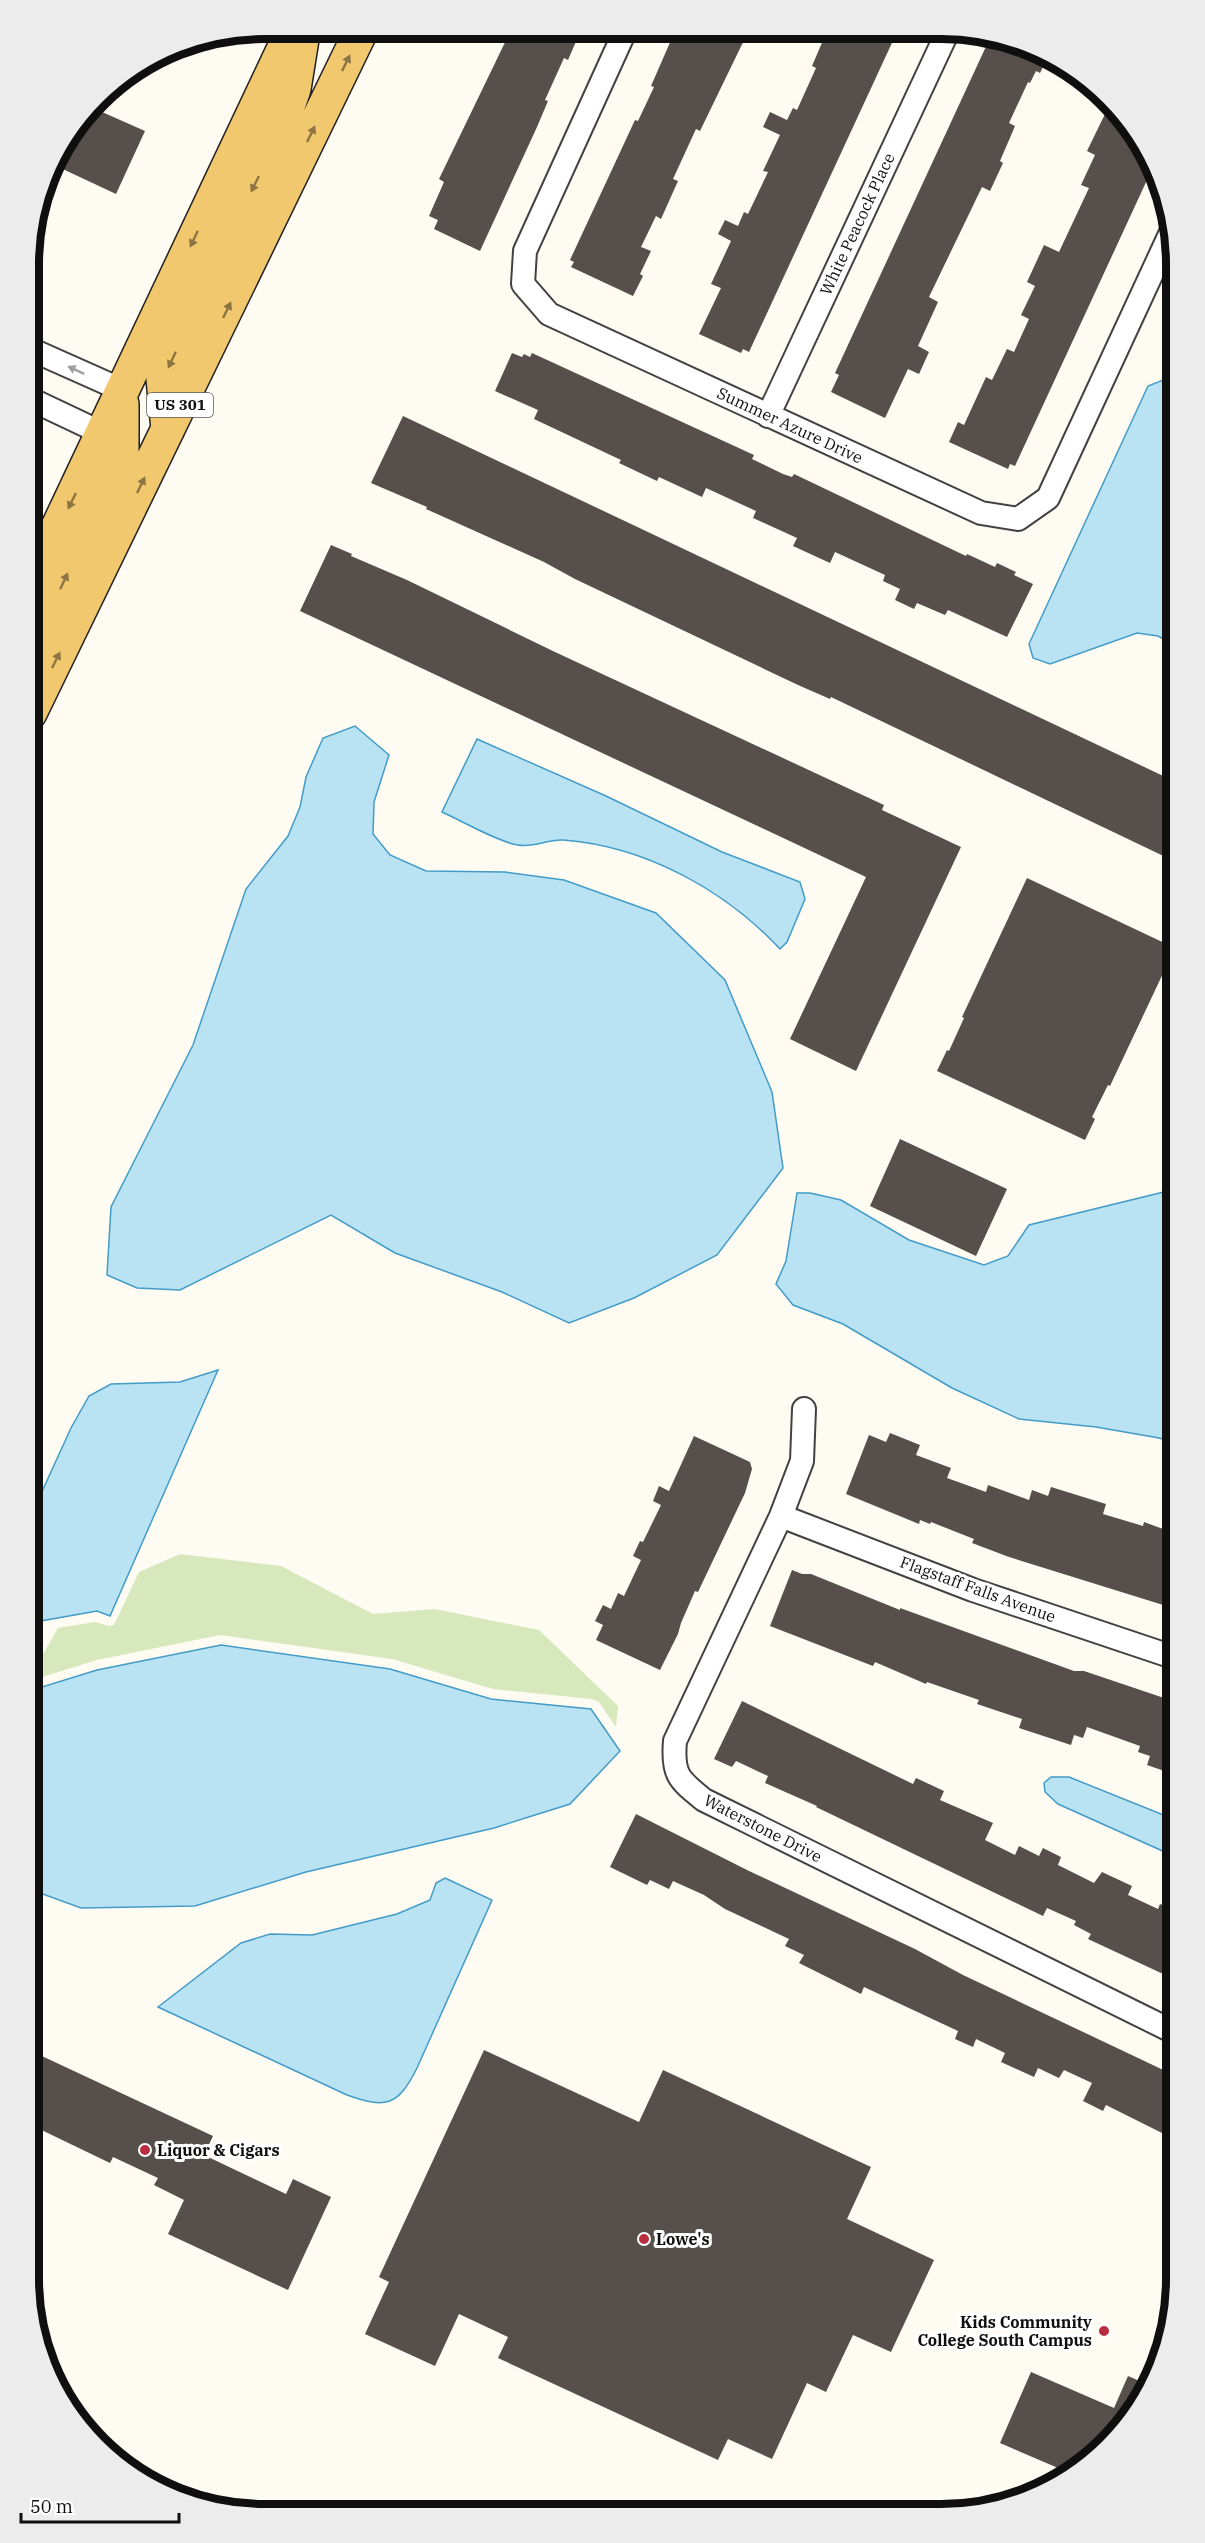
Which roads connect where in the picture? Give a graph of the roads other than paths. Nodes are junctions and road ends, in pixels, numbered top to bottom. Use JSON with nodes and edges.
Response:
{"nodes":[{"id":1,"x":288,"y":39,"type":"edge"},
{"id":2,"x":302,"y":39,"type":"edge"},
{"id":3,"x":357,"y":39,"type":"edge"},
{"id":4,"x":621,"y":39,"type":"edge"},
{"id":5,"x":944,"y":39,"type":"edge"},
{"id":6,"x":1165,"y":245,"type":"edge"},
{"id":7,"x":39,"y":352,"type":"edge"},
{"id":8,"x":122,"y":390,"type":"junction"},
{"id":9,"x":39,"y":403,"type":"edge"},
{"id":10,"x":768,"y":416,"type":"junction"},
{"id":11,"x":168,"y":429,"type":"junction"},
{"id":12,"x":104,"y":434,"type":"junction"},
{"id":13,"x":39,"y":568,"type":"edge"},
{"id":14,"x":39,"y":634,"type":"edge"},
{"id":15,"x":39,"y":694,"type":"edge"},
{"id":16,"x":804,"y":1409,"type":"dead end"},
{"id":17,"x":782,"y":1516,"type":"junction"},
{"id":18,"x":1166,"y":1655,"type":"edge"},
{"id":19,"x":1166,"y":2028,"type":"edge"}],
"edges":[{"from":1,"to":8,"type":"main road","number":"US 301","one_way":true},
{"from":2,"to":11,"type":"main road","one_way":true},
{"from":11,"to":3,"type":"main road","number":"US 301","one_way":true},
{"from":4,"to":10,"type":"street","name":"Summer Azure Drive"},
{"from":5,"to":10,"type":"street","name":"White Peacock Place"},
{"from":6,"to":10,"type":"street","name":"Summer Azure Drive"},
{"from":8,"to":7,"type":"street","one_way":true},
{"from":8,"to":12,"type":"main road","number":"US 301"},
{"from":14,"to":8,"type":"main road","one_way":true},
{"from":9,"to":12,"type":"street"},
{"from":15,"to":11,"type":"main road","number":"US 301","one_way":true},
{"from":12,"to":13,"type":"main road","number":"US 301","one_way":true},
{"from":16,"to":17,"type":"street","name":"Waterstone Drive"},
{"from":17,"to":18,"type":"street","name":"Flagstaff Falls Avenue"},
{"from":17,"to":19,"type":"street","name":"Waterstone Drive"}]}
